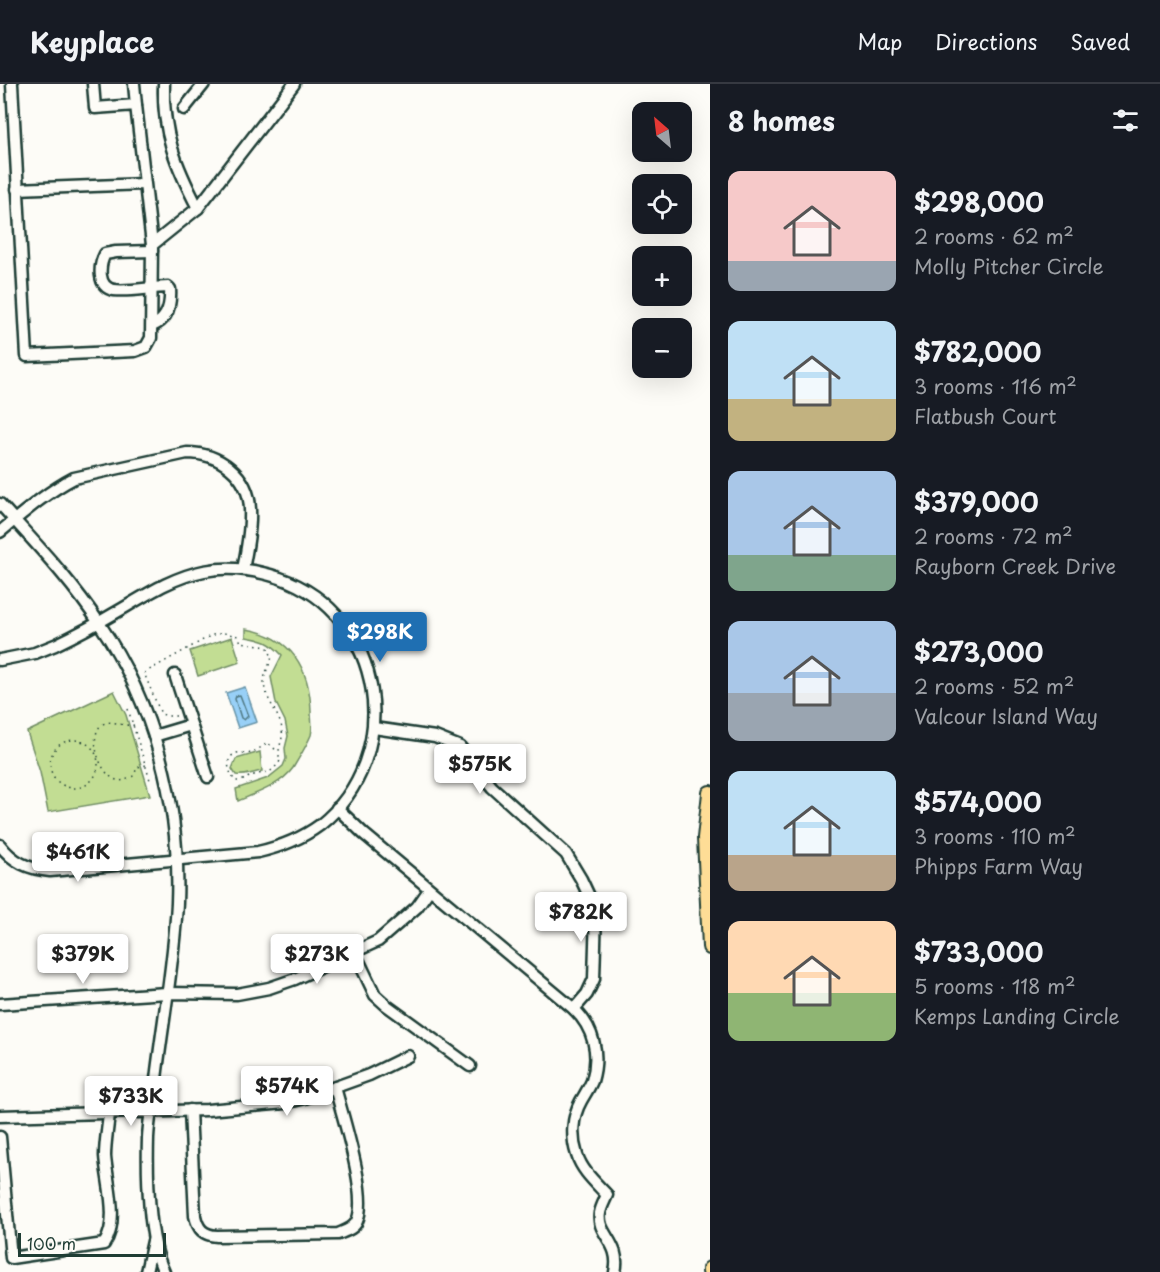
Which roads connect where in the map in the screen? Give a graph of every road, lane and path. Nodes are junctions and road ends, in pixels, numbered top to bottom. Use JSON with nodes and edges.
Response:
{"nodes":[{"id":1,"x":12,"y":84,"type":"edge"},
{"id":2,"x":93,"y":84,"type":"edge"},
{"id":3,"x":134,"y":84,"type":"edge"},
{"id":4,"x":164,"y":84,"type":"edge"},
{"id":5,"x":204,"y":84,"type":"edge"},
{"id":6,"x":294,"y":84,"type":"edge"},
{"id":7,"x":136,"y":105,"type":"junction"},
{"id":8,"x":184,"y":109,"type":"dead end"},
{"id":9,"x":144,"y":184,"type":"junction"},
{"id":10,"x":17,"y":189,"type":"junction"},
{"id":11,"x":198,"y":208,"type":"junction"},
{"id":12,"x":152,"y":248,"type":"junction"},
{"id":13,"x":152,"y":287,"type":"junction"},
{"id":14,"x":152,"y":326,"type":"junction"},
{"id":15,"x":0,"y":504,"type":"edge"},
{"id":16,"x":15,"y":520,"type":"junction"},
{"id":17,"x":0,"y":532,"type":"edge"},
{"id":18,"x":243,"y":569,"type":"junction"},
{"id":19,"x":99,"y":622,"type":"junction"},
{"id":20,"x":0,"y":660,"type":"edge"},
{"id":21,"x":175,"y":675,"type":"dead end"},
{"id":22,"x":129,"y":709,"type":"dead end"},
{"id":23,"x":177,"y":716,"type":"dead end"},
{"id":24,"x":134,"y":724,"type":"junction"},
{"id":25,"x":191,"y":725,"type":"junction"},
{"id":26,"x":374,"y":728,"type":"junction"},
{"id":27,"x":154,"y":736,"type":"junction"},
{"id":28,"x":277,"y":751,"type":"junction"},
{"id":29,"x":95,"y":753,"type":"joint"},
{"id":30,"x":146,"y":765,"type":"junction"},
{"id":31,"x":208,"y":777,"type":"dead end"},
{"id":32,"x":150,"y":780,"type":"dead end"},
{"id":33,"x":710,"y":793,"type":"edge"},
{"id":34,"x":337,"y":808,"type":"junction"},
{"id":35,"x":0,"y":845,"type":"edge"},
{"id":36,"x":176,"y":860,"type":"junction"},
{"id":37,"x":429,"y":890,"type":"junction"},
{"id":38,"x":710,"y":947,"type":"edge"},
{"id":39,"x":355,"y":953,"type":"junction"},
{"id":40,"x":167,"y":993,"type":"junction"},
{"id":41,"x":0,"y":1004,"type":"edge"},
{"id":42,"x":574,"y":1009,"type":"junction"},
{"id":43,"x":408,"y":1056,"type":"dead end"},
{"id":44,"x":470,"y":1066,"type":"dead end"},
{"id":45,"x":335,"y":1087,"type":"junction"},
{"id":46,"x":190,"y":1110,"type":"junction"},
{"id":47,"x":152,"y":1112,"type":"junction"},
{"id":48,"x":109,"y":1113,"type":"junction"},
{"id":49,"x":0,"y":1116,"type":"edge"},
{"id":50,"x":0,"y":1137,"type":"edge"},
{"id":51,"x":153,"y":1241,"type":"junction"},
{"id":52,"x":146,"y":1272,"type":"edge"},
{"id":53,"x":164,"y":1272,"type":"edge"},
{"id":54,"x":615,"y":1272,"type":"edge"}],
"edges":[{"from":1,"to":10,"type":"street"},
{"from":2,"to":7,"type":"street"},
{"from":3,"to":7,"type":"street"},
{"from":4,"to":11,"type":"street"},
{"from":5,"to":8,"type":"street"},
{"from":6,"to":11,"type":"street"},
{"from":7,"to":9,"type":"street"},
{"from":9,"to":10,"type":"street"},
{"from":9,"to":12,"type":"street"},
{"from":10,"to":14,"type":"street"},
{"from":11,"to":12,"type":"street"},
{"from":12,"to":13,"type":"street"},
{"from":12,"to":13,"type":"street"},
{"from":13,"to":14,"type":"street"},
{"from":13,"to":14,"type":"street"},
{"from":15,"to":16,"type":"street"},
{"from":16,"to":17,"type":"street"},
{"from":16,"to":18,"type":"street"},
{"from":16,"to":19,"type":"street"},
{"from":18,"to":19,"type":"street"},
{"from":18,"to":26,"type":"street"},
{"from":19,"to":20,"type":"street"},
{"from":19,"to":27,"type":"street"},
{"from":21,"to":25,"type":"street"},
{"from":22,"to":24,"type":"path"},
{"from":23,"to":28,"type":"path"},
{"from":24,"to":30,"type":"path"},
{"from":24,"to":30,"type":"path"},
{"from":25,"to":27,"type":"street"},
{"from":25,"to":31,"type":"street"},
{"from":26,"to":34,"type":"street"},
{"from":26,"to":42,"type":"street"},
{"from":27,"to":36,"type":"street"},
{"from":28,"to":28,"type":"path"},
{"from":29,"to":29,"type":"path"},
{"from":30,"to":32,"type":"path"},
{"from":33,"to":38,"type":"main road"},
{"from":34,"to":36,"type":"street"},
{"from":34,"to":37,"type":"street"},
{"from":35,"to":36,"type":"street"},
{"from":36,"to":40,"type":"street"},
{"from":37,"to":39,"type":"street"},
{"from":37,"to":42,"type":"street"},
{"from":39,"to":40,"type":"street"},
{"from":39,"to":44,"type":"street"},
{"from":40,"to":41,"type":"street"},
{"from":40,"to":47,"type":"street"},
{"from":42,"to":54,"type":"street"},
{"from":43,"to":45,"type":"street"},
{"from":45,"to":46,"type":"street"},
{"from":45,"to":46,"type":"street"},
{"from":46,"to":47,"type":"street"},
{"from":47,"to":48,"type":"street"},
{"from":47,"to":51,"type":"street"},
{"from":48,"to":49,"type":"street"},
{"from":48,"to":50,"type":"street"},
{"from":51,"to":52,"type":"street"},
{"from":51,"to":53,"type":"street"}]}
